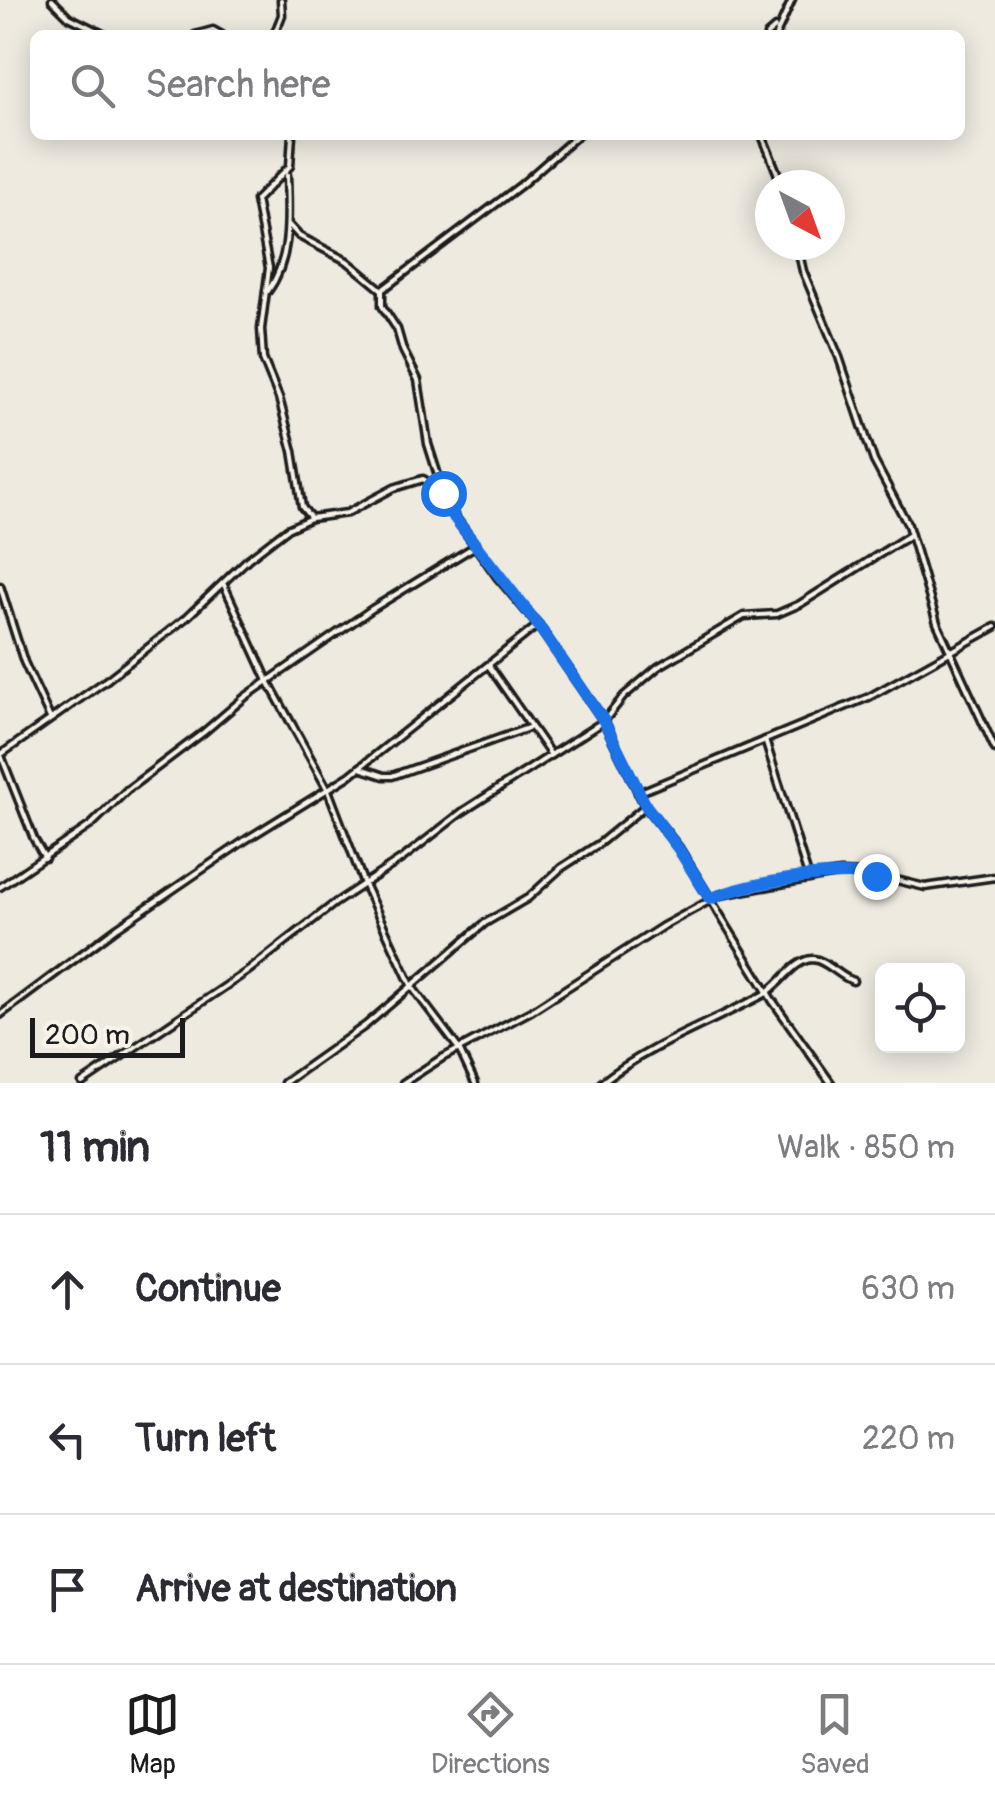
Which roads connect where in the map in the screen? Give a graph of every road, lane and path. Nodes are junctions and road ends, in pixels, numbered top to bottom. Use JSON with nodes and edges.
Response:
{"nodes":[{"id":1,"x":52,"y":0,"type":"edge"},
{"id":2,"x":282,"y":0,"type":"edge"},
{"id":3,"x":792,"y":0,"type":"edge"},
{"id":4,"x":779,"y":25,"type":"junction"},
{"id":5,"x":95,"y":30,"type":"edge"},
{"id":6,"x":276,"y":30,"type":"edge"},
{"id":7,"x":774,"y":30,"type":"edge"},
{"id":8,"x":778,"y":30,"type":"edge"},
{"id":9,"x":292,"y":140,"type":"edge"},
{"id":10,"x":572,"y":140,"type":"edge"},
{"id":11,"x":764,"y":140,"type":"edge"},
{"id":12,"x":776,"y":170,"type":"edge"},
{"id":13,"x":287,"y":172,"type":"junction"},
{"id":14,"x":287,"y":223,"type":"junction"},
{"id":15,"x":800,"y":260,"type":"edge"},
{"id":16,"x":268,"y":290,"type":"junction"},
{"id":17,"x":382,"y":290,"type":"junction"},
{"id":18,"x":443,"y":493,"type":"junction"},
{"id":19,"x":310,"y":518,"type":"junction"},
{"id":20,"x":910,"y":535,"type":"junction"},
{"id":21,"x":474,"y":546,"type":"junction"},
{"id":22,"x":224,"y":585,"type":"junction"},
{"id":23,"x":0,"y":586,"type":"edge"},
{"id":24,"x":538,"y":625,"type":"junction"},
{"id":25,"x":995,"y":627,"type":"edge"},
{"id":26,"x":950,"y":653,"type":"junction"},
{"id":27,"x":489,"y":666,"type":"junction"},
{"id":28,"x":268,"y":681,"type":"junction"},
{"id":29,"x":50,"y":718,"type":"junction"},
{"id":30,"x":604,"y":721,"type":"junction"},
{"id":31,"x":531,"y":727,"type":"junction"},
{"id":32,"x":765,"y":740,"type":"junction"},
{"id":33,"x":995,"y":750,"type":"edge"},
{"id":34,"x":0,"y":754,"type":"edge"},
{"id":35,"x":551,"y":756,"type":"junction"},
{"id":36,"x":359,"y":768,"type":"junction"},
{"id":37,"x":328,"y":790,"type":"junction"},
{"id":38,"x":638,"y":792,"type":"junction"},
{"id":39,"x":646,"y":806,"type":"junction"},
{"id":40,"x":45,"y":858,"type":"junction"},
{"id":41,"x":995,"y":877,"type":"edge"},
{"id":42,"x":809,"y":878,"type":"junction"},
{"id":43,"x":364,"y":884,"type":"junction"},
{"id":44,"x":0,"y":887,"type":"edge"},
{"id":45,"x":710,"y":899,"type":"junction"},
{"id":46,"x":852,"y":980,"type":"dead end"},
{"id":47,"x":412,"y":987,"type":"junction"},
{"id":48,"x":768,"y":993,"type":"junction"},
{"id":49,"x":0,"y":1015,"type":"edge"},
{"id":50,"x":459,"y":1049,"type":"junction"},
{"id":51,"x":82,"y":1083,"type":"edge"},
{"id":52,"x":284,"y":1083,"type":"edge"},
{"id":53,"x":403,"y":1083,"type":"edge"},
{"id":54,"x":475,"y":1083,"type":"edge"},
{"id":55,"x":601,"y":1083,"type":"edge"},
{"id":56,"x":831,"y":1083,"type":"edge"}],
"edges":[{"from":1,"to":5,"type":"street"},
{"from":2,"to":6,"type":"street"},
{"from":3,"to":4,"type":"street"},
{"from":4,"to":7,"type":"street"},
{"from":4,"to":8,"type":"street"},
{"from":9,"to":13,"type":"street"},
{"from":10,"to":17,"type":"street"},
{"from":11,"to":12,"type":"street"},
{"from":13,"to":14,"type":"street"},
{"from":13,"to":16,"type":"street"},
{"from":14,"to":16,"type":"street"},
{"from":14,"to":17,"type":"street"},
{"from":15,"to":20,"type":"street"},
{"from":16,"to":19,"type":"street"},
{"from":17,"to":18,"type":"street"},
{"from":18,"to":19,"type":"street"},
{"from":18,"to":21,"type":"street"},
{"from":19,"to":22,"type":"street"},
{"from":20,"to":26,"type":"street"},
{"from":20,"to":30,"type":"street"},
{"from":21,"to":24,"type":"street"},
{"from":21,"to":28,"type":"street"},
{"from":22,"to":28,"type":"street"},
{"from":22,"to":29,"type":"street"},
{"from":23,"to":29,"type":"street"},
{"from":24,"to":27,"type":"street"},
{"from":24,"to":30,"type":"street"},
{"from":25,"to":26,"type":"street"},
{"from":26,"to":32,"type":"street"},
{"from":26,"to":33,"type":"street"},
{"from":27,"to":31,"type":"street"},
{"from":27,"to":36,"type":"street"},
{"from":28,"to":37,"type":"street"},
{"from":28,"to":40,"type":"street"},
{"from":29,"to":34,"type":"street"},
{"from":30,"to":35,"type":"street"},
{"from":30,"to":38,"type":"street"},
{"from":31,"to":35,"type":"street"},
{"from":31,"to":36,"type":"street"},
{"from":32,"to":38,"type":"street"},
{"from":32,"to":42,"type":"street"},
{"from":34,"to":40,"type":"street"},
{"from":35,"to":43,"type":"street"},
{"from":36,"to":37,"type":"street"},
{"from":37,"to":43,"type":"street"},
{"from":37,"to":49,"type":"street"},
{"from":38,"to":39,"type":"street"},
{"from":39,"to":45,"type":"street"},
{"from":39,"to":47,"type":"street"},
{"from":40,"to":44,"type":"street"},
{"from":41,"to":42,"type":"street"},
{"from":42,"to":45,"type":"street"},
{"from":43,"to":47,"type":"street"},
{"from":43,"to":51,"type":"street"},
{"from":45,"to":48,"type":"street"},
{"from":45,"to":50,"type":"street"},
{"from":46,"to":48,"type":"street"},
{"from":47,"to":50,"type":"street"},
{"from":47,"to":52,"type":"street"},
{"from":48,"to":55,"type":"street"},
{"from":48,"to":56,"type":"street"},
{"from":50,"to":53,"type":"street"},
{"from":50,"to":54,"type":"street"}]}
